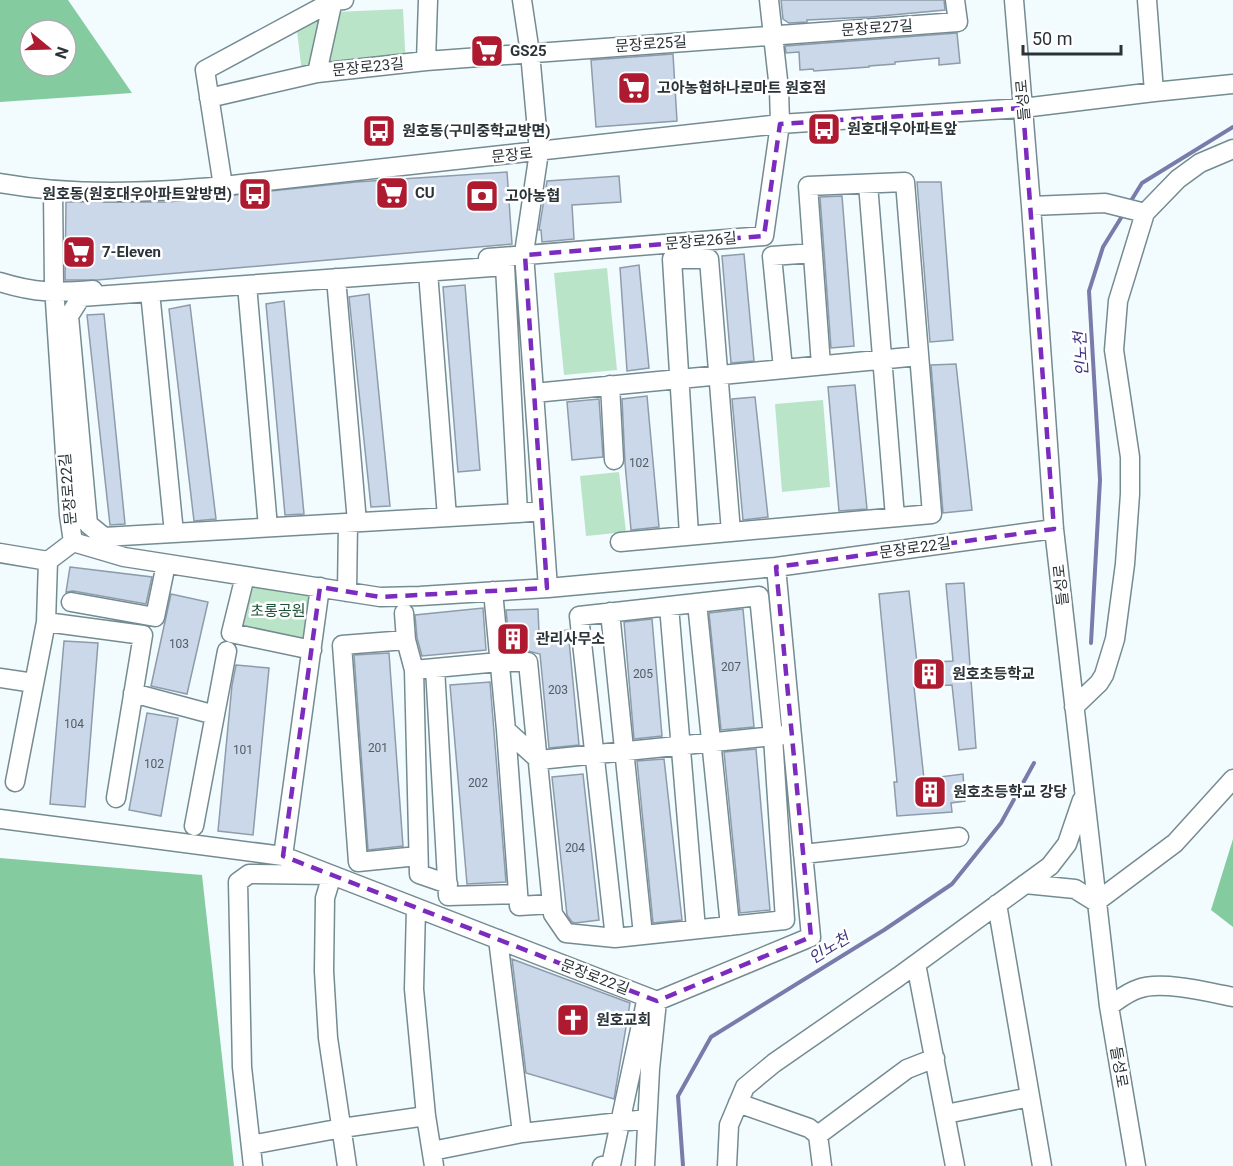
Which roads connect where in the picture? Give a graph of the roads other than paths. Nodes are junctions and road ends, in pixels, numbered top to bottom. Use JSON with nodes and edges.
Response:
{"nodes":[{"id":1,"x":337,"y":0,"type":"edge"},
{"id":2,"x":428,"y":0,"type":"edge"},
{"id":3,"x":522,"y":0,"type":"edge"},
{"id":4,"x":769,"y":0,"type":"edge"},
{"id":5,"x":956,"y":0,"type":"edge"},
{"id":6,"x":1014,"y":0,"type":"edge"},
{"id":7,"x":1147,"y":0,"type":"edge"},
{"id":8,"x":772,"y":35,"type":"junction"},
{"id":9,"x":530,"y":53,"type":"junction"},
{"id":10,"x":426,"y":62,"type":"junction"},
{"id":11,"x":317,"y":73,"type":"junction"},
{"id":12,"x":1233,"y":84,"type":"edge"},
{"id":13,"x":1154,"y":92,"type":"junction"},
{"id":14,"x":209,"y":98,"type":"junction"},
{"id":15,"x":1023,"y":108,"type":"junction"},
{"id":16,"x":780,"y":123,"type":"junction"},
{"id":17,"x":1233,"y":149,"type":"edge"},
{"id":18,"x":538,"y":152,"type":"junction"},
{"id":19,"x":0,"y":183,"type":"edge"},
{"id":20,"x":868,"y":184,"type":"junction"},
{"id":21,"x":223,"y":186,"type":"junction"},
{"id":22,"x":53,"y":190,"type":"junction"},
{"id":23,"x":1031,"y":206,"type":"junction"},
{"id":24,"x":1133,"y":210,"type":"junction"},
{"id":25,"x":813,"y":253,"type":"junction"},
{"id":26,"x":525,"y":255,"type":"junction"},
{"id":27,"x":428,"y":272,"type":"junction"},
{"id":28,"x":336,"y":278,"type":"junction"},
{"id":29,"x":0,"y":282,"type":"edge"},
{"id":30,"x":247,"y":285,"type":"junction"},
{"id":31,"x":150,"y":292,"type":"junction"},
{"id":32,"x":54,"y":293,"type":"junction"},
{"id":33,"x":919,"y":356,"type":"junction"},
{"id":34,"x":882,"y":359,"type":"junction"},
{"id":35,"x":821,"y":365,"type":"junction"},
{"id":36,"x":783,"y":369,"type":"junction"},
{"id":37,"x":718,"y":375,"type":"junction"},
{"id":38,"x":679,"y":379,"type":"junction"},
{"id":39,"x":610,"y":385,"type":"junction"},
{"id":40,"x":534,"y":393,"type":"junction"},
{"id":41,"x":614,"y":460,"type":"dead end"},
{"id":42,"x":542,"y":511,"type":"junction"},
{"id":43,"x":518,"y":513,"type":"junction"},
{"id":44,"x":447,"y":517,"type":"junction"},
{"id":45,"x":895,"y":517,"type":"junction"},
{"id":46,"x":352,"y":522,"type":"junction"},
{"id":47,"x":268,"y":527,"type":"junction"},
{"id":48,"x":1054,"y":529,"type":"junction"},
{"id":49,"x":174,"y":532,"type":"junction"},
{"id":50,"x":731,"y":532,"type":"junction"},
{"id":51,"x":689,"y":535,"type":"junction"},
{"id":52,"x":73,"y":542,"type":"junction"},
{"id":53,"x":620,"y":542,"type":"dead end"},
{"id":54,"x":0,"y":554,"type":"edge"},
{"id":55,"x":48,"y":561,"type":"junction"},
{"id":56,"x":166,"y":564,"type":"junction"},
{"id":57,"x":776,"y":567,"type":"junction"},
{"id":58,"x":245,"y":576,"type":"junction"},
{"id":59,"x":320,"y":587,"type":"junction"},
{"id":60,"x":548,"y":588,"type":"junction"},
{"id":61,"x":493,"y":591,"type":"junction"},
{"id":62,"x":346,"y":592,"type":"junction"},
{"id":63,"x":71,"y":602,"type":"dead end"},
{"id":64,"x":697,"y":603,"type":"junction"},
{"id":65,"x":669,"y":606,"type":"junction"},
{"id":66,"x":610,"y":612,"type":"junction"},
{"id":67,"x":404,"y":613,"type":"dead end"},
{"id":68,"x":46,"y":622,"type":"junction"},
{"id":69,"x":406,"y":640,"type":"junction"},
{"id":70,"x":312,"y":650,"type":"junction"},
{"id":71,"x":227,"y":651,"type":"dead end"},
{"id":72,"x":499,"y":662,"type":"junction"},
{"id":73,"x":435,"y":668,"type":"junction"},
{"id":74,"x":414,"y":670,"type":"junction"},
{"id":75,"x":0,"y":678,"type":"edge"},
{"id":76,"x":34,"y":683,"type":"junction"},
{"id":77,"x":133,"y":693,"type":"junction"},
{"id":78,"x":1074,"y":707,"type":"junction"},
{"id":79,"x":215,"y":715,"type":"junction"},
{"id":80,"x":506,"y":730,"type":"junction"},
{"id":81,"x":792,"y":735,"type":"junction"},
{"id":82,"x":772,"y":736,"type":"junction"},
{"id":83,"x":710,"y":743,"type":"junction"},
{"id":84,"x":681,"y":746,"type":"junction"},
{"id":85,"x":623,"y":752,"type":"junction"},
{"id":86,"x":594,"y":755,"type":"junction"},
{"id":87,"x":539,"y":760,"type":"junction"},
{"id":88,"x":1233,"y":779,"type":"edge"},
{"id":89,"x":15,"y":782,"type":"dead end"},
{"id":90,"x":1083,"y":795,"type":"junction"},
{"id":91,"x":116,"y":798,"type":"dead end"},
{"id":92,"x":0,"y":819,"type":"edge"},
{"id":93,"x":194,"y":826,"type":"dead end"},
{"id":94,"x":959,"y":837,"type":"dead end"},
{"id":95,"x":803,"y":854,"type":"junction"},
{"id":96,"x":283,"y":856,"type":"junction"},
{"id":97,"x":418,"y":856,"type":"junction"},
{"id":98,"x":332,"y":875,"type":"junction"},
{"id":99,"x":447,"y":884,"type":"junction"},
{"id":100,"x":1025,"y":884,"type":"junction"},
{"id":101,"x":518,"y":894,"type":"junction"},
{"id":102,"x":1096,"y":902,"type":"junction"},
{"id":103,"x":552,"y":904,"type":"junction"},
{"id":104,"x":997,"y":904,"type":"junction"},
{"id":105,"x":416,"y":908,"type":"junction"},
{"id":106,"x":730,"y":926,"type":"junction"},
{"id":107,"x":696,"y":929,"type":"junction"},
{"id":108,"x":643,"y":935,"type":"junction"},
{"id":109,"x":615,"y":938,"type":"junction"},
{"id":110,"x":498,"y":939,"type":"junction"},
{"id":111,"x":916,"y":964,"type":"junction"},
{"id":112,"x":1233,"y":997,"type":"edge"},
{"id":113,"x":652,"y":999,"type":"junction"},
{"id":114,"x":1108,"y":1006,"type":"junction"},
{"id":115,"x":935,"y":1058,"type":"junction"},
{"id":116,"x":1030,"y":1097,"type":"junction"},
{"id":117,"x":738,"y":1103,"type":"junction"},
{"id":118,"x":946,"y":1114,"type":"junction"},
{"id":119,"x":426,"y":1116,"type":"junction"},
{"id":120,"x":647,"y":1119,"type":"junction"},
{"id":121,"x":620,"y":1123,"type":"junction"},
{"id":122,"x":342,"y":1128,"type":"junction"},
{"id":123,"x":522,"y":1133,"type":"junction"},
{"id":124,"x":818,"y":1135,"type":"junction"},
{"id":125,"x":251,"y":1146,"type":"junction"},
{"id":126,"x":433,"y":1159,"type":"edge"},
{"id":127,"x":253,"y":1166,"type":"edge"},
{"id":128,"x":347,"y":1166,"type":"edge"},
{"id":129,"x":602,"y":1166,"type":"edge"},
{"id":130,"x":645,"y":1166,"type":"edge"},
{"id":131,"x":727,"y":1166,"type":"edge"},
{"id":132,"x":822,"y":1166,"type":"edge"},
{"id":133,"x":955,"y":1166,"type":"edge"},
{"id":134,"x":1042,"y":1166,"type":"edge"},
{"id":135,"x":1136,"y":1166,"type":"edge"}],
"edges":[{"from":1,"to":11,"type":"street"},
{"from":1,"to":14,"type":"street"},
{"from":2,"to":10,"type":"street"},
{"from":3,"to":9,"type":"street"},
{"from":4,"to":8,"type":"street"},
{"from":5,"to":8,"type":"street","name":"문장로27길"},
{"from":6,"to":15,"type":"street","name":"들성로"},
{"from":7,"to":13,"type":"street"},
{"from":8,"to":9,"type":"street","name":"문장로25길"},
{"from":8,"to":16,"type":"street"},
{"from":9,"to":10,"type":"street","name":"문장로23길"},
{"from":9,"to":18,"type":"street"},
{"from":10,"to":11,"type":"street","name":"문장로23길"},
{"from":11,"to":14,"type":"street","name":"문장로23길"},
{"from":12,"to":13,"type":"street","name":"문장로"},
{"from":13,"to":15,"type":"street","name":"문장로"},
{"from":14,"to":21,"type":"street"},
{"from":15,"to":16,"type":"street","name":"문장로"},
{"from":15,"to":23,"type":"street","name":"들성로"},
{"from":16,"to":18,"type":"street","name":"문장로"},
{"from":16,"to":26,"type":"street","name":"문장로26길"},
{"from":17,"to":24,"type":"street"},
{"from":18,"to":21,"type":"street","name":"문장로"},
{"from":18,"to":26,"type":"street"},
{"from":19,"to":22,"type":"street","name":"문장로"},
{"from":20,"to":25,"type":"street"},
{"from":20,"to":33,"type":"street"},
{"from":20,"to":34,"type":"street"},
{"from":21,"to":22,"type":"street","name":"문장로"},
{"from":22,"to":32,"type":"street","name":"문장로22길"},
{"from":23,"to":24,"type":"street"},
{"from":23,"to":48,"type":"street","name":"들성로"},
{"from":24,"to":78,"type":"street"},
{"from":25,"to":35,"type":"street"},
{"from":25,"to":36,"type":"street"},
{"from":26,"to":32,"type":"street"},
{"from":26,"to":40,"type":"street"},
{"from":27,"to":28,"type":"street"},
{"from":27,"to":43,"type":"street"},
{"from":27,"to":44,"type":"street"},
{"from":28,"to":30,"type":"street"},
{"from":28,"to":46,"type":"street"},
{"from":29,"to":32,"type":"street"},
{"from":30,"to":31,"type":"street"},
{"from":30,"to":47,"type":"street"},
{"from":31,"to":49,"type":"street"},
{"from":31,"to":49,"type":"street"},
{"from":32,"to":52,"type":"street","name":"문장로22길"},
{"from":33,"to":34,"type":"street"},
{"from":33,"to":45,"type":"street"},
{"from":34,"to":35,"type":"street"},
{"from":34,"to":45,"type":"street"},
{"from":35,"to":36,"type":"street"},
{"from":36,"to":37,"type":"street"},
{"from":37,"to":38,"type":"street"},
{"from":37,"to":38,"type":"street"},
{"from":37,"to":50,"type":"street"},
{"from":38,"to":39,"type":"street"},
{"from":38,"to":51,"type":"street"},
{"from":39,"to":40,"type":"street"},
{"from":39,"to":41,"type":"street"},
{"from":40,"to":42,"type":"street"},
{"from":42,"to":43,"type":"street"},
{"from":42,"to":60,"type":"street"},
{"from":43,"to":44,"type":"street"},
{"from":44,"to":46,"type":"street"},
{"from":45,"to":50,"type":"street"},
{"from":46,"to":47,"type":"street"},
{"from":46,"to":62,"type":"street"},
{"from":47,"to":49,"type":"street"},
{"from":48,"to":57,"type":"street","name":"문장로22길"},
{"from":48,"to":78,"type":"street","name":"들성로"},
{"from":50,"to":51,"type":"street"},
{"from":51,"to":53,"type":"street"},
{"from":52,"to":55,"type":"street"},
{"from":52,"to":56,"type":"street","name":"문장로22길"},
{"from":54,"to":55,"type":"street"},
{"from":55,"to":68,"type":"street"},
{"from":56,"to":58,"type":"street","name":"문장로22길"},
{"from":56,"to":63,"type":"street"},
{"from":57,"to":60,"type":"street","name":"문장로22길"},
{"from":57,"to":81,"type":"street"},
{"from":58,"to":59,"type":"street","name":"문장로22길"},
{"from":58,"to":70,"type":"street"},
{"from":59,"to":62,"type":"street","name":"문장로22길"},
{"from":59,"to":70,"type":"street"},
{"from":60,"to":61,"type":"street","name":"문장로22길"},
{"from":61,"to":62,"type":"street","name":"문장로22길"},
{"from":61,"to":72,"type":"street"},
{"from":64,"to":65,"type":"street"},
{"from":64,"to":82,"type":"street"},
{"from":64,"to":83,"type":"street"},
{"from":65,"to":66,"type":"street"},
{"from":65,"to":84,"type":"street"},
{"from":66,"to":85,"type":"street"},
{"from":66,"to":86,"type":"street"},
{"from":67,"to":69,"type":"street"},
{"from":68,"to":76,"type":"street"},
{"from":68,"to":77,"type":"street"},
{"from":69,"to":74,"type":"street"},
{"from":69,"to":97,"type":"street"},
{"from":70,"to":96,"type":"street"},
{"from":71,"to":79,"type":"street"},
{"from":72,"to":73,"type":"street"},
{"from":72,"to":80,"type":"street"},
{"from":72,"to":87,"type":"street"},
{"from":73,"to":74,"type":"street"},
{"from":73,"to":99,"type":"street"},
{"from":74,"to":97,"type":"street"},
{"from":75,"to":76,"type":"street"},
{"from":76,"to":89,"type":"street"},
{"from":77,"to":79,"type":"street"},
{"from":77,"to":91,"type":"street"},
{"from":78,"to":90,"type":"street","name":"들성로"},
{"from":79,"to":93,"type":"street"},
{"from":80,"to":87,"type":"street"},
{"from":80,"to":101,"type":"street"},
{"from":81,"to":82,"type":"street"},
{"from":81,"to":95,"type":"street"},
{"from":82,"to":83,"type":"street"},
{"from":82,"to":106,"type":"street"},
{"from":83,"to":84,"type":"street"},
{"from":83,"to":106,"type":"street"},
{"from":84,"to":85,"type":"street"},
{"from":84,"to":107,"type":"street"},
{"from":85,"to":86,"type":"street"},
{"from":85,"to":108,"type":"street"},
{"from":86,"to":87,"type":"street"},
{"from":86,"to":109,"type":"street"},
{"from":87,"to":103,"type":"street"},
{"from":88,"to":102,"type":"street"},
{"from":90,"to":100,"type":"street"},
{"from":90,"to":102,"type":"street","name":"들성로"},
{"from":92,"to":96,"type":"street","name":"문장로22길"},
{"from":94,"to":95,"type":"street"},
{"from":95,"to":113,"type":"street"},
{"from":96,"to":98,"type":"street","name":"문장로22길"},
{"from":97,"to":99,"type":"street"},
{"from":98,"to":105,"type":"street","name":"문장로22길"},
{"from":98,"to":122,"type":"street"},
{"from":98,"to":125,"type":"street"},
{"from":99,"to":101,"type":"street"},
{"from":100,"to":102,"type":"street"},
{"from":100,"to":104,"type":"street"},
{"from":101,"to":103,"type":"street"},
{"from":102,"to":114,"type":"street","name":"들성로"},
{"from":103,"to":109,"type":"street"},
{"from":104,"to":111,"type":"street"},
{"from":104,"to":116,"type":"street"},
{"from":105,"to":110,"type":"street","name":"문장로22길"},
{"from":105,"to":119,"type":"street"},
{"from":106,"to":107,"type":"street"},
{"from":107,"to":108,"type":"street"},
{"from":108,"to":109,"type":"street"},
{"from":110,"to":113,"type":"street","name":"문장로22길"},
{"from":110,"to":123,"type":"street"},
{"from":111,"to":115,"type":"street"},
{"from":111,"to":117,"type":"street"},
{"from":112,"to":114,"type":"street"},
{"from":113,"to":120,"type":"street"},
{"from":113,"to":121,"type":"street"},
{"from":114,"to":135,"type":"street","name":"들성로"},
{"from":115,"to":118,"type":"street"},
{"from":115,"to":124,"type":"street"},
{"from":116,"to":118,"type":"street"},
{"from":116,"to":134,"type":"street"},
{"from":117,"to":124,"type":"street"},
{"from":117,"to":131,"type":"street"},
{"from":118,"to":133,"type":"street"},
{"from":119,"to":122,"type":"street"},
{"from":119,"to":126,"type":"street"},
{"from":120,"to":121,"type":"street"},
{"from":120,"to":130,"type":"street"},
{"from":121,"to":123,"type":"street"},
{"from":121,"to":129,"type":"street"},
{"from":122,"to":125,"type":"street"},
{"from":122,"to":128,"type":"street"},
{"from":123,"to":126,"type":"street"},
{"from":124,"to":132,"type":"street"},
{"from":125,"to":127,"type":"street"}]}
